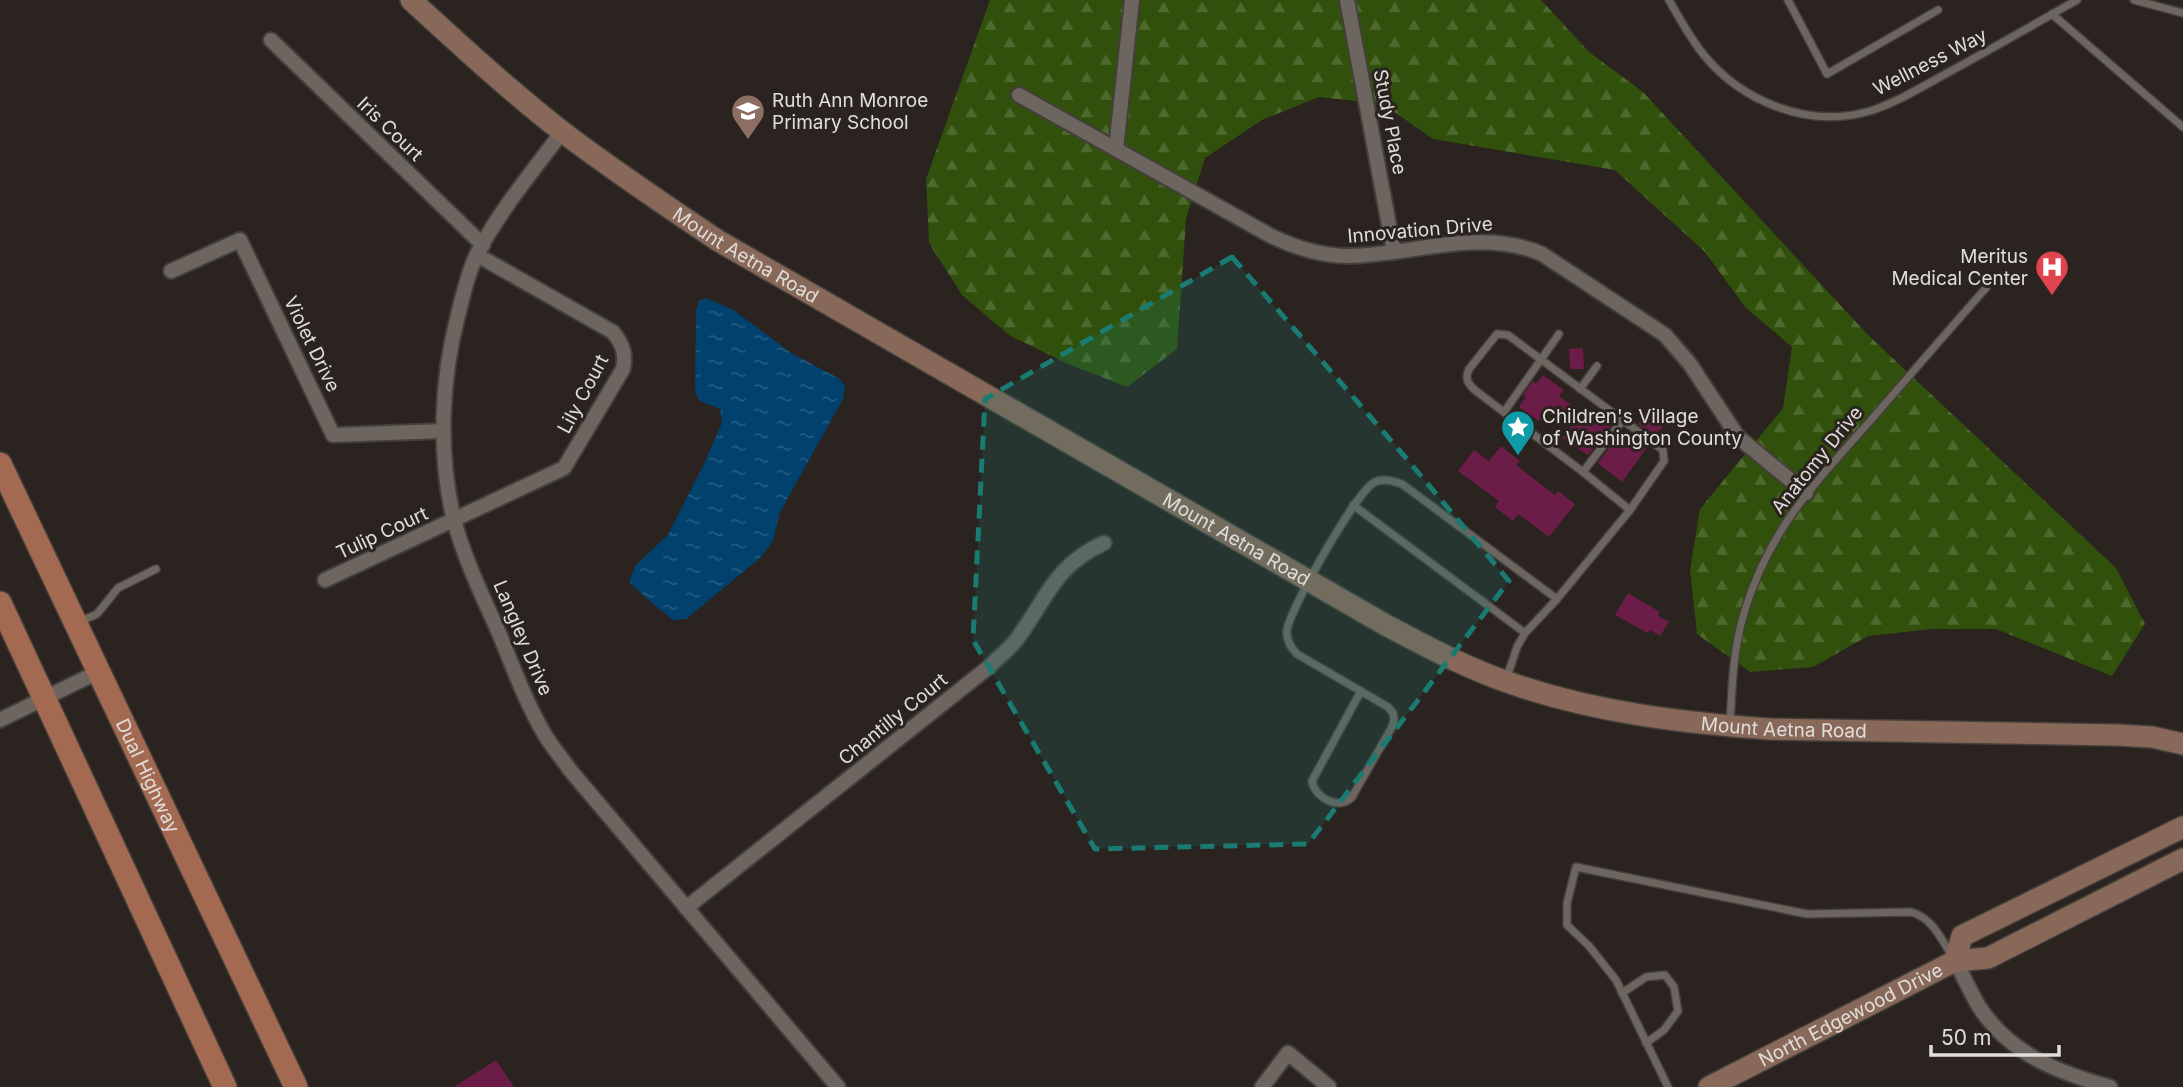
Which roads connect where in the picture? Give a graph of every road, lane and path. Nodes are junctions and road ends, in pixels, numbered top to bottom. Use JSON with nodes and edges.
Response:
{"nodes":[{"id":1,"x":411,"y":0,"type":"edge"},
{"id":2,"x":1132,"y":0,"type":"edge"},
{"id":3,"x":1347,"y":0,"type":"edge"},
{"id":4,"x":1670,"y":0,"type":"edge"},
{"id":5,"x":1788,"y":0,"type":"edge"},
{"id":6,"x":2077,"y":0,"type":"edge"},
{"id":7,"x":2134,"y":0,"type":"edge"},
{"id":8,"x":1938,"y":10,"type":"dead end"},
{"id":9,"x":2183,"y":13,"type":"edge"},
{"id":10,"x":2053,"y":14,"type":"junction"},
{"id":11,"x":271,"y":40,"type":"dead end"},
{"id":12,"x":1019,"y":96,"type":"dead end"},
{"id":13,"x":2183,"y":127,"type":"edge"},
{"id":14,"x":562,"y":132,"type":"junction"},
{"id":15,"x":1116,"y":149,"type":"junction"},
{"id":16,"x":480,"y":250,"type":"junction"},
{"id":17,"x":1394,"y":252,"type":"junction"},
{"id":18,"x":171,"y":271,"type":"dead end"},
{"id":19,"x":1986,"y":288,"type":"dead end"},
{"id":20,"x":1559,"y":334,"type":"dead end"},
{"id":21,"x":1540,"y":360,"type":"junction"},
{"id":22,"x":1597,"y":366,"type":"dead end"},
{"id":23,"x":1580,"y":389,"type":"junction"},
{"id":24,"x":1504,"y":412,"type":"junction"},
{"id":25,"x":1622,"y":421,"type":"junction"},
{"id":26,"x":443,"y":431,"type":"junction"},
{"id":27,"x":0,"y":464,"type":"edge"},
{"id":28,"x":1583,"y":472,"type":"junction"},
{"id":29,"x":1806,"y":493,"type":"junction"},
{"id":30,"x":1353,"y":505,"type":"junction"},
{"id":31,"x":1630,"y":510,"type":"junction"},
{"id":32,"x":454,"y":520,"type":"junction"},
{"id":33,"x":1104,"y":543,"type":"dead end"},
{"id":34,"x":156,"y":569,"type":"dead end"},
{"id":35,"x":325,"y":580,"type":"dead end"},
{"id":36,"x":1310,"y":581,"type":"junction"},
{"id":37,"x":1557,"y":599,"type":"junction"},
{"id":38,"x":0,"y":603,"type":"edge"},
{"id":39,"x":75,"y":624,"type":"junction"},
{"id":40,"x":1525,"y":633,"type":"junction"},
{"id":41,"x":98,"y":672,"type":"junction"},
{"id":42,"x":1506,"y":682,"type":"junction"},
{"id":43,"x":1361,"y":691,"type":"junction"},
{"id":44,"x":44,"y":698,"type":"junction"},
{"id":45,"x":0,"y":720,"type":"edge"},
{"id":46,"x":1730,"y":726,"type":"junction"},
{"id":47,"x":2183,"y":744,"type":"edge"},
{"id":48,"x":2183,"y":827,"type":"edge"},
{"id":49,"x":2183,"y":859,"type":"edge"},
{"id":50,"x":686,"y":908,"type":"junction"},
{"id":51,"x":1955,"y":961,"type":"junction"},
{"id":52,"x":1622,"y":993,"type":"junction"},
{"id":53,"x":1646,"y":1042,"type":"junction"},
{"id":54,"x":225,"y":1087,"type":"edge"},
{"id":55,"x":296,"y":1087,"type":"edge"},
{"id":56,"x":838,"y":1087,"type":"edge"},
{"id":57,"x":1262,"y":1087,"type":"edge"},
{"id":58,"x":1329,"y":1087,"type":"edge"},
{"id":59,"x":1668,"y":1087,"type":"edge"},
{"id":60,"x":1709,"y":1087,"type":"edge"},
{"id":61,"x":2110,"y":1087,"type":"edge"}],
"edges":[{"from":1,"to":14,"type":"street","name":"Mount Aetna Road"},
{"from":2,"to":15,"type":"street"},
{"from":3,"to":17,"type":"street","name":"Study Place"},
{"from":4,"to":10,"type":"lane","name":"Wellness Way"},
{"from":5,"to":8,"type":"lane"},
{"from":6,"to":10,"type":"lane","name":"Wellness Way"},
{"from":7,"to":9,"type":"lane"},
{"from":10,"to":13,"type":"lane"},
{"from":11,"to":16,"type":"street","name":"Iris Court"},
{"from":12,"to":15,"type":"street","name":"Innovation Drive"},
{"from":14,"to":16,"type":"street","name":"Langley Drive"},
{"from":14,"to":36,"type":"street","name":"Mount Aetna Road"},
{"from":15,"to":17,"type":"street","name":"Innovation Drive"},
{"from":16,"to":26,"type":"street","name":"Langley Drive"},
{"from":16,"to":32,"type":"street","name":"Lily Court"},
{"from":17,"to":29,"type":"street","name":"Innovation Drive"},
{"from":18,"to":26,"type":"street","name":"Violet Drive"},
{"from":19,"to":29,"type":"lane","name":"Anatomy Drive"},
{"from":20,"to":21,"type":"lane"},
{"from":21,"to":23,"type":"lane"},
{"from":21,"to":24,"type":"lane"},
{"from":21,"to":24,"type":"lane"},
{"from":22,"to":23,"type":"lane"},
{"from":23,"to":25,"type":"lane"},
{"from":24,"to":28,"type":"lane"},
{"from":25,"to":28,"type":"lane"},
{"from":25,"to":31,"type":"lane"},
{"from":26,"to":32,"type":"street","name":"Langley Drive"},
{"from":27,"to":39,"type":"main road","name":"Dual Highway"},
{"from":28,"to":31,"type":"lane"},
{"from":29,"to":46,"type":"lane","name":"Anatomy Drive"},
{"from":30,"to":36,"type":"lane"},
{"from":30,"to":37,"type":"lane"},
{"from":30,"to":40,"type":"lane"},
{"from":31,"to":37,"type":"lane"},
{"from":32,"to":35,"type":"street","name":"Tulip Court"},
{"from":32,"to":50,"type":"street","name":"Langley Drive"},
{"from":33,"to":50,"type":"street","name":"Chantilly Court"},
{"from":34,"to":39,"type":"lane"},
{"from":36,"to":42,"type":"street","name":"Mount Aetna Road"},
{"from":36,"to":43,"type":"lane"},
{"from":37,"to":40,"type":"lane"},
{"from":38,"to":44,"type":"main road"},
{"from":39,"to":41,"type":"main road","name":"Dual Highway"},
{"from":40,"to":42,"type":"lane"},
{"from":41,"to":44,"type":"street"},
{"from":41,"to":55,"type":"main road","name":"Dual Highway"},
{"from":42,"to":46,"type":"street","name":"Mount Aetna Road"},
{"from":43,"to":43,"type":"lane"},
{"from":44,"to":45,"type":"street"},
{"from":44,"to":54,"type":"main road"},
{"from":46,"to":47,"type":"street","name":"Mount Aetna Road"},
{"from":48,"to":51,"type":"street","name":"North Edgewood Drive"},
{"from":49,"to":51,"type":"street","name":"North Edgewood Drive"},
{"from":50,"to":56,"type":"street","name":"Langley Drive"},
{"from":51,"to":52,"type":"lane"},
{"from":51,"to":60,"type":"street","name":"North Edgewood Drive"},
{"from":51,"to":61,"type":"street"},
{"from":52,"to":53,"type":"lane"},
{"from":52,"to":53,"type":"lane"},
{"from":53,"to":59,"type":"lane"},
{"from":57,"to":58,"type":"street"}]}
